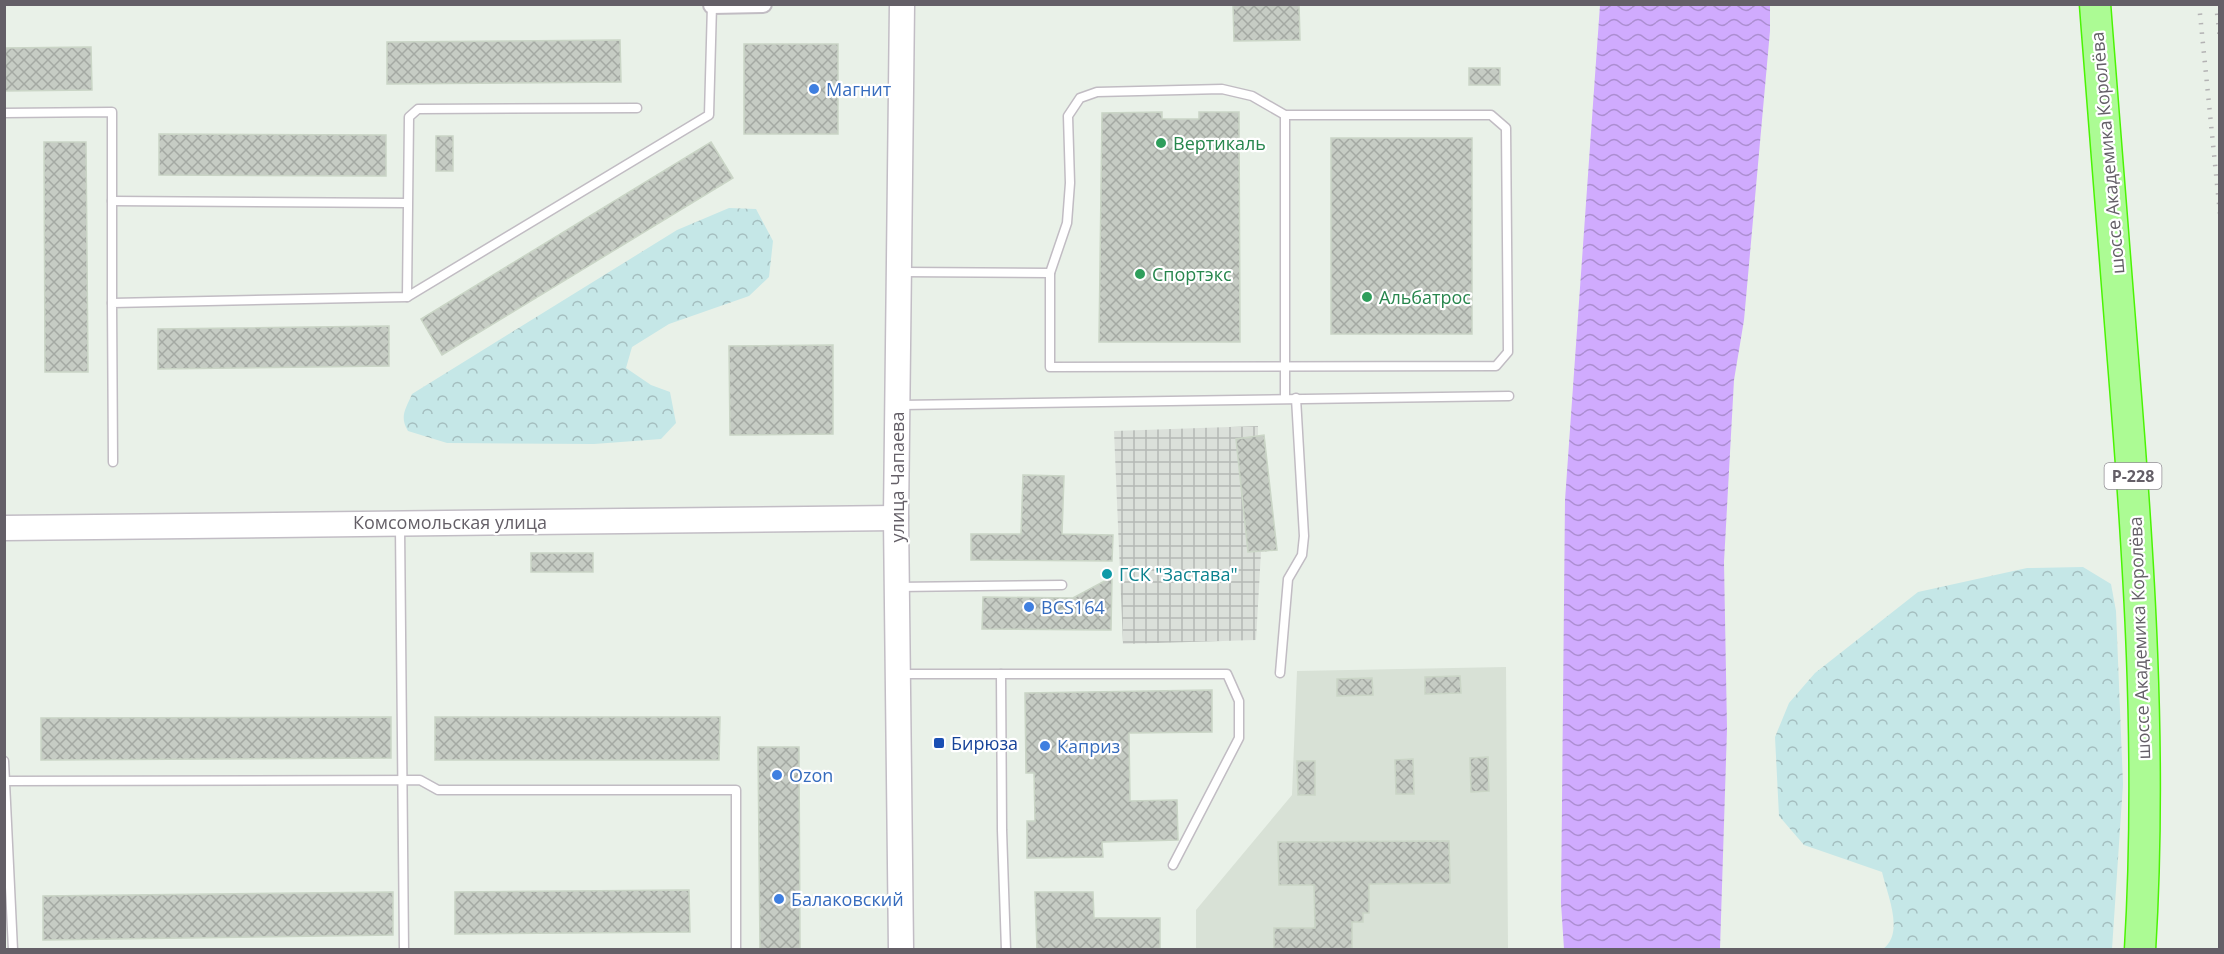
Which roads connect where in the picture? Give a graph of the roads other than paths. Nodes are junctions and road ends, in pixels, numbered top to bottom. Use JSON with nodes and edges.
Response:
{"nodes":[{"id":1,"x":763,"y":4,"type":"edge"},
{"id":2,"x":902,"y":4,"type":"edge"},
{"id":3,"x":2095,"y":4,"type":"edge"},
{"id":4,"x":712,"y":5,"type":"edge"},
{"id":5,"x":637,"y":108,"type":"dead end"},
{"id":6,"x":4,"y":113,"type":"edge"},
{"id":7,"x":1285,"y":115,"type":"junction"},
{"id":8,"x":112,"y":201,"type":"junction"},
{"id":9,"x":407,"y":203,"type":"junction"},
{"id":10,"x":899,"y":272,"type":"junction"},
{"id":11,"x":1050,"y":273,"type":"junction"},
{"id":12,"x":407,"y":297,"type":"junction"},
{"id":13,"x":112,"y":303,"type":"junction"},
{"id":14,"x":1285,"y":366,"type":"junction"},
{"id":15,"x":1509,"y":396,"type":"dead end"},
{"id":16,"x":1285,"y":398,"type":"junction"},
{"id":17,"x":1296,"y":398,"type":"junction"},
{"id":18,"x":897,"y":405,"type":"junction"},
{"id":19,"x":113,"y":462,"type":"dead end"},
{"id":20,"x":896,"y":518,"type":"junction"},
{"id":21,"x":400,"y":522,"type":"junction"},
{"id":22,"x":4,"y":528,"type":"edge"},
{"id":23,"x":1062,"y":585,"type":"dead end"},
{"id":24,"x":897,"y":586,"type":"junction"},
{"id":25,"x":1280,"y":673,"type":"dead end"},
{"id":26,"x":898,"y":674,"type":"junction"},
{"id":27,"x":1001,"y":674,"type":"junction"},
{"id":28,"x":4,"y":761,"type":"edge"},
{"id":29,"x":402,"y":780,"type":"junction"},
{"id":30,"x":5,"y":781,"type":"edge"},
{"id":31,"x":1173,"y":865,"type":"dead end"},
{"id":32,"x":13,"y":950,"type":"edge"},
{"id":33,"x":404,"y":950,"type":"edge"},
{"id":34,"x":736,"y":950,"type":"edge"},
{"id":35,"x":901,"y":950,"type":"edge"},
{"id":36,"x":1006,"y":950,"type":"edge"},
{"id":37,"x":2140,"y":950,"type":"edge"}],
"edges":[{"from":1,"to":4,"type":"street"},
{"from":2,"to":10,"type":"main road","name":"улица Чапаева"},
{"from":3,"to":37,"type":"highway","name":"шоссе Академика Королёва","number":"Р-228"},
{"from":4,"to":12,"type":"lane"},
{"from":5,"to":9,"type":"lane"},
{"from":6,"to":8,"type":"lane"},
{"from":7,"to":11,"type":"lane"},
{"from":7,"to":14,"type":"lane"},
{"from":7,"to":14,"type":"lane"},
{"from":8,"to":9,"type":"lane"},
{"from":8,"to":13,"type":"lane"},
{"from":9,"to":12,"type":"lane"},
{"from":10,"to":11,"type":"lane"},
{"from":10,"to":18,"type":"main road","name":"улица Чапаева"},
{"from":11,"to":14,"type":"lane"},
{"from":12,"to":13,"type":"lane"},
{"from":13,"to":19,"type":"lane"},
{"from":14,"to":16,"type":"lane"},
{"from":15,"to":17,"type":"lane"},
{"from":16,"to":17,"type":"lane"},
{"from":16,"to":18,"type":"lane"},
{"from":17,"to":25,"type":"lane"},
{"from":18,"to":20,"type":"main road","name":"улица Чапаева"},
{"from":20,"to":21,"type":"main road","name":"Комсомольская улица"},
{"from":20,"to":24,"type":"main road","name":"улица Чапаева"},
{"from":21,"to":22,"type":"main road","name":"Комсомольская улица"},
{"from":21,"to":29,"type":"lane"},
{"from":23,"to":24,"type":"lane"},
{"from":24,"to":26,"type":"main road","name":"улица Чапаева"},
{"from":26,"to":27,"type":"lane"},
{"from":26,"to":35,"type":"main road","name":"улица Чапаева"},
{"from":27,"to":31,"type":"lane"},
{"from":27,"to":36,"type":"lane"},
{"from":28,"to":30,"type":"lane"},
{"from":29,"to":30,"type":"lane"},
{"from":29,"to":33,"type":"lane"},
{"from":29,"to":34,"type":"lane"},
{"from":30,"to":32,"type":"lane"}]}
